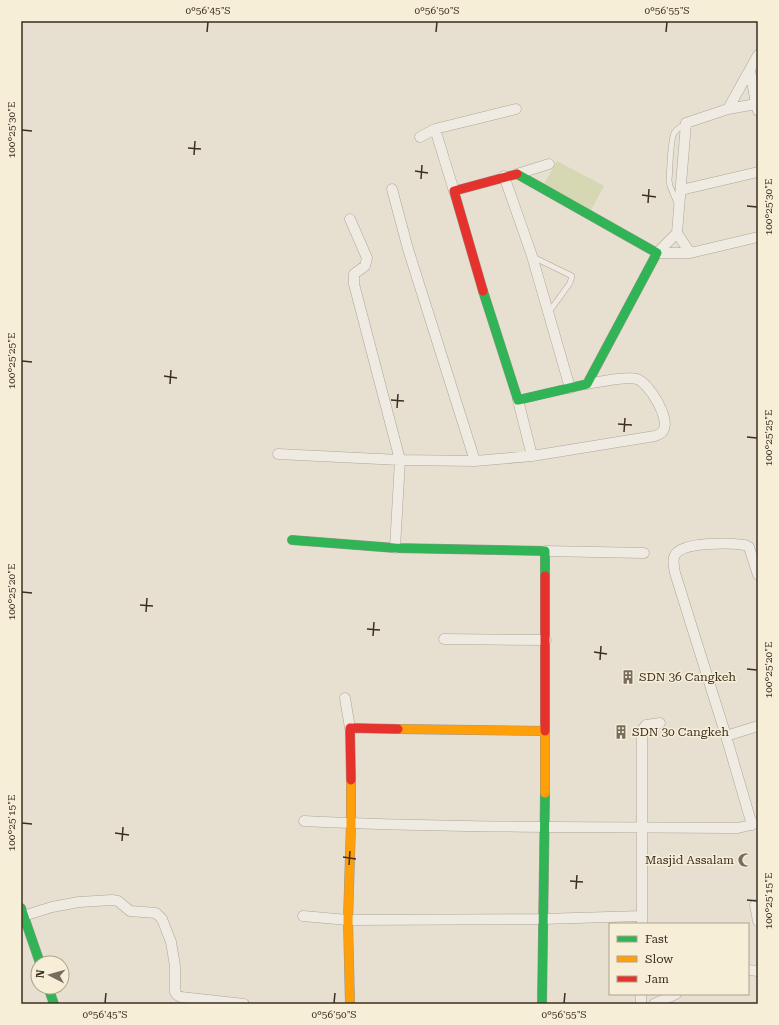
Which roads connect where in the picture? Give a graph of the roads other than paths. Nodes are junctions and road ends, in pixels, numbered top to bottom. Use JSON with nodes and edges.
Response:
{"nodes":[{"id":1,"x":758,"y":55,"type":"edge"},
{"id":2,"x":750,"y":70,"type":"junction"},
{"id":3,"x":757,"y":107,"type":"edge"},
{"id":4,"x":516,"y":109,"type":"dead end"},
{"id":5,"x":728,"y":109,"type":"junction"},
{"id":6,"x":686,"y":123,"type":"junction"},
{"id":7,"x":435,"y":129,"type":"junction"},
{"id":8,"x":420,"y":137,"type":"dead end"},
{"id":9,"x":549,"y":164,"type":"dead end"},
{"id":10,"x":758,"y":172,"type":"edge"},
{"id":11,"x":517,"y":174,"type":"junction"},
{"id":12,"x":504,"y":176,"type":"junction"},
{"id":13,"x":392,"y":189,"type":"dead end"},
{"id":14,"x":454,"y":190,"type":"junction"},
{"id":15,"x":681,"y":190,"type":"junction"},
{"id":16,"x":679,"y":206,"type":"junction"},
{"id":17,"x":350,"y":219,"type":"dead end"},
{"id":18,"x":677,"y":233,"type":"junction"},
{"id":19,"x":758,"y":237,"type":"edge"},
{"id":20,"x":690,"y":253,"type":"junction"},
{"id":21,"x":657,"y":254,"type":"junction"},
{"id":22,"x":532,"y":256,"type":"junction"},
{"id":23,"x":548,"y":313,"type":"junction"},
{"id":24,"x":587,"y":384,"type":"junction"},
{"id":25,"x":570,"y":388,"type":"junction"},
{"id":26,"x":518,"y":400,"type":"junction"},
{"id":27,"x":278,"y":454,"type":"dead end"},
{"id":28,"x":532,"y":456,"type":"junction"},
{"id":29,"x":400,"y":460,"type":"junction"},
{"id":30,"x":475,"y":461,"type":"junction"},
{"id":31,"x":292,"y":540,"type":"dead end"},
{"id":32,"x":395,"y":548,"type":"junction"},
{"id":33,"x":545,"y":551,"type":"junction"},
{"id":34,"x":644,"y":553,"type":"dead end"},
{"id":35,"x":758,"y":575,"type":"edge"},
{"id":36,"x":444,"y":639,"type":"dead end"},
{"id":37,"x":546,"y":640,"type":"junction"},
{"id":38,"x":345,"y":698,"type":"dead end"},
{"id":39,"x":660,"y":724,"type":"dead end"},
{"id":40,"x":758,"y":726,"type":"edge"},
{"id":41,"x":350,"y":728,"type":"junction"},
{"id":42,"x":544,"y":731,"type":"junction"},
{"id":43,"x":726,"y":736,"type":"junction"},
{"id":44,"x":304,"y":821,"type":"dead end"},
{"id":45,"x":351,"y":824,"type":"junction"},
{"id":46,"x":755,"y":824,"type":"edge"},
{"id":47,"x":545,"y":827,"type":"junction"},
{"id":48,"x":641,"y":827,"type":"junction"},
{"id":49,"x":755,"y":905,"type":"dead end"},
{"id":50,"x":22,"y":912,"type":"edge"},
{"id":51,"x":302,"y":916,"type":"dead end"},
{"id":52,"x":542,"y":919,"type":"junction"},
{"id":53,"x":348,"y":920,"type":"junction"},
{"id":54,"x":642,"y":920,"type":"edge"},
{"id":55,"x":758,"y":921,"type":"edge"},
{"id":56,"x":37,"y":955,"type":"edge"},
{"id":57,"x":674,"y":995,"type":"edge"},
{"id":58,"x":244,"y":1004,"type":"edge"},
{"id":59,"x":350,"y":1004,"type":"edge"},
{"id":60,"x":542,"y":1004,"type":"edge"},
{"id":61,"x":654,"y":1004,"type":"edge"}],
"edges":[{"from":1,"to":2,"type":"street"},
{"from":2,"to":3,"type":"street"},
{"from":2,"to":5,"type":"street"},
{"from":3,"to":5,"type":"street"},
{"from":4,"to":7,"type":"street"},
{"from":5,"to":6,"type":"street"},
{"from":6,"to":15,"type":"street"},
{"from":6,"to":16,"type":"lane"},
{"from":7,"to":8,"type":"street"},
{"from":7,"to":14,"type":"street"},
{"from":9,"to":11,"type":"street"},
{"from":10,"to":15,"type":"street"},
{"from":11,"to":12,"type":"street"},
{"from":11,"to":21,"type":"street"},
{"from":12,"to":14,"type":"street"},
{"from":12,"to":22,"type":"street"},
{"from":13,"to":30,"type":"street"},
{"from":14,"to":26,"type":"street"},
{"from":15,"to":16,"type":"street"},
{"from":16,"to":18,"type":"street"},
{"from":17,"to":29,"type":"street"},
{"from":18,"to":20,"type":"street"},
{"from":18,"to":21,"type":"street"},
{"from":19,"to":20,"type":"street"},
{"from":20,"to":21,"type":"street"},
{"from":21,"to":24,"type":"street"},
{"from":22,"to":23,"type":"street"},
{"from":22,"to":23,"type":"lane"},
{"from":23,"to":25,"type":"street"},
{"from":24,"to":25,"type":"street"},
{"from":24,"to":28,"type":"street"},
{"from":25,"to":26,"type":"street"},
{"from":26,"to":28,"type":"street"},
{"from":27,"to":29,"type":"street"},
{"from":28,"to":30,"type":"street"},
{"from":29,"to":30,"type":"street"},
{"from":29,"to":32,"type":"street"},
{"from":31,"to":32,"type":"street"},
{"from":32,"to":33,"type":"street"},
{"from":33,"to":34,"type":"street"},
{"from":33,"to":37,"type":"street"},
{"from":35,"to":43,"type":"street"},
{"from":36,"to":37,"type":"street"},
{"from":37,"to":42,"type":"street"},
{"from":38,"to":41,"type":"street"},
{"from":39,"to":48,"type":"street"},
{"from":40,"to":43,"type":"street"},
{"from":41,"to":42,"type":"street"},
{"from":41,"to":45,"type":"street"},
{"from":42,"to":47,"type":"street"},
{"from":43,"to":46,"type":"street"},
{"from":44,"to":45,"type":"street"},
{"from":45,"to":47,"type":"street"},
{"from":45,"to":53,"type":"street"},
{"from":46,"to":48,"type":"street"},
{"from":47,"to":48,"type":"street"},
{"from":47,"to":52,"type":"street"},
{"from":48,"to":54,"type":"street"},
{"from":49,"to":55,"type":"street"},
{"from":50,"to":56,"type":"street"},
{"from":50,"to":58,"type":"street"},
{"from":51,"to":53,"type":"street"},
{"from":52,"to":53,"type":"street"},
{"from":52,"to":54,"type":"street"},
{"from":52,"to":60,"type":"street"},
{"from":53,"to":59,"type":"street"},
{"from":57,"to":61,"type":"street"}]}
